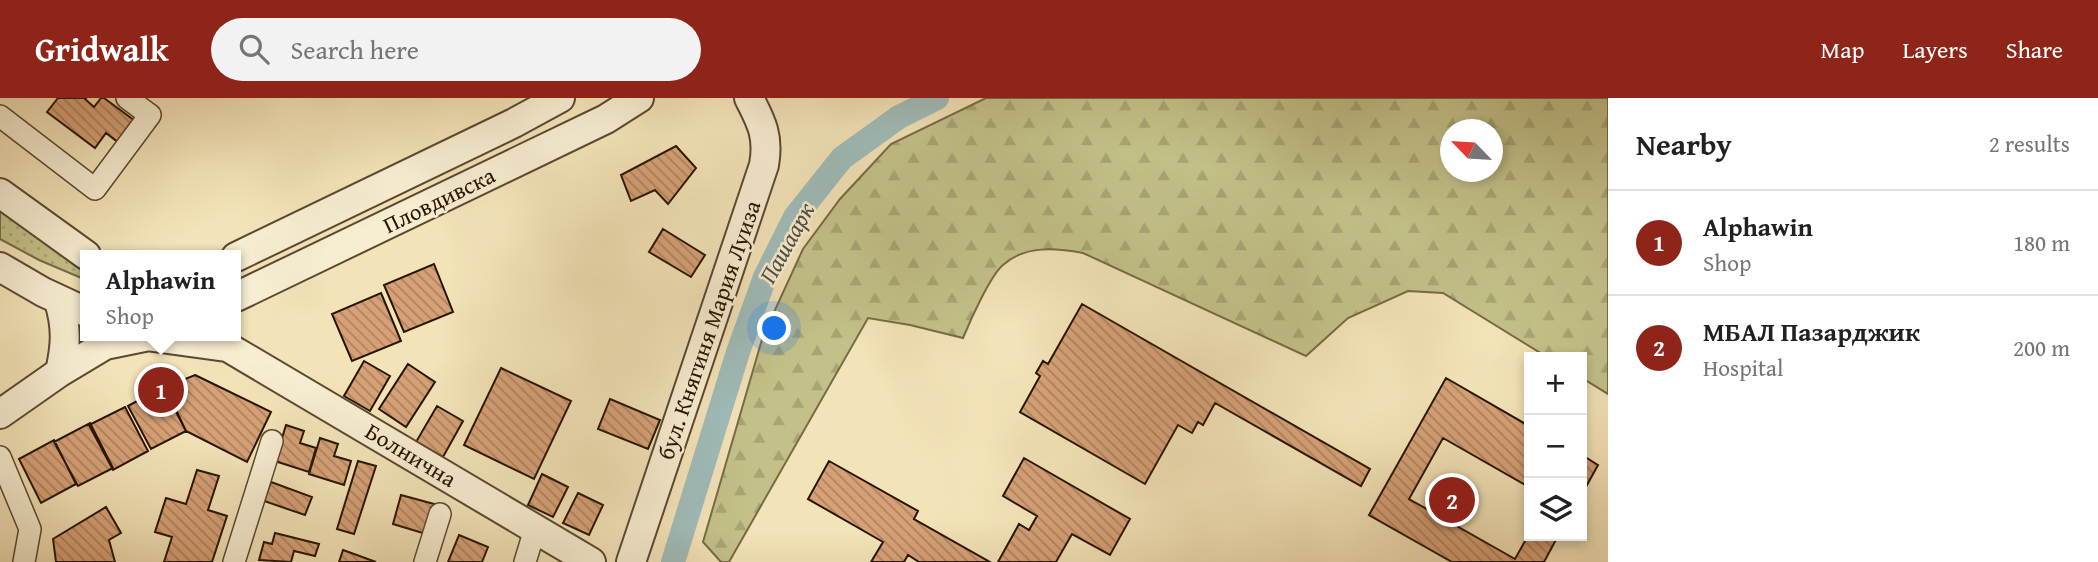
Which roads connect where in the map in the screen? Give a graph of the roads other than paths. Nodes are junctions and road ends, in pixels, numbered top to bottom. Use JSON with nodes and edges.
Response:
{"nodes":[{"id":1,"x":127,"y":98,"type":"edge"},
{"id":2,"x":560,"y":98,"type":"edge"},
{"id":3,"x":639,"y":98,"type":"edge"},
{"id":4,"x":750,"y":98,"type":"edge"},
{"id":5,"x":0,"y":116,"type":"edge"},
{"id":6,"x":0,"y":193,"type":"edge"},
{"id":7,"x":80,"y":252,"type":"edge"},
{"id":8,"x":241,"y":255,"type":"edge"},
{"id":9,"x":0,"y":267,"type":"edge"},
{"id":10,"x":241,"y":295,"type":"edge"},
{"id":11,"x":59,"y":301,"type":"junction"},
{"id":12,"x":80,"y":310,"type":"edge"},
{"id":13,"x":106,"y":341,"type":"edge"},
{"id":14,"x":220,"y":342,"type":"edge"},
{"id":15,"x":60,"y":372,"type":"junction"},
{"id":16,"x":0,"y":414,"type":"edge"},
{"id":17,"x":272,"y":441,"type":"dead end"},
{"id":18,"x":0,"y":457,"type":"edge"},
{"id":19,"x":440,"y":514,"type":"dead end"},
{"id":20,"x":536,"y":529,"type":"junction"},
{"id":21,"x":24,"y":562,"type":"edge"},
{"id":22,"x":234,"y":562,"type":"edge"},
{"id":23,"x":425,"y":562,"type":"edge"},
{"id":24,"x":525,"y":562,"type":"edge"},
{"id":25,"x":591,"y":562,"type":"edge"},
{"id":26,"x":631,"y":562,"type":"edge"}],
"edges":[{"from":1,"to":5,"type":"street"},
{"from":2,"to":8,"type":"street","name":"Пловдивска"},
{"from":3,"to":10,"type":"street","name":"Пловдивска"},
{"from":4,"to":26,"type":"street","name":"бул. Княгиня Мария Луиза"},
{"from":6,"to":7,"type":"street"},
{"from":9,"to":11,"type":"street"},
{"from":11,"to":12,"type":"street"},
{"from":11,"to":15,"type":"street"},
{"from":13,"to":15,"type":"street"},
{"from":14,"to":20,"type":"street","name":"Болнична"},
{"from":15,"to":16,"type":"street"},
{"from":17,"to":22,"type":"street"},
{"from":18,"to":21,"type":"street"},
{"from":19,"to":23,"type":"street"},
{"from":20,"to":24,"type":"street"},
{"from":20,"to":25,"type":"street","name":"Болнична"}]}
